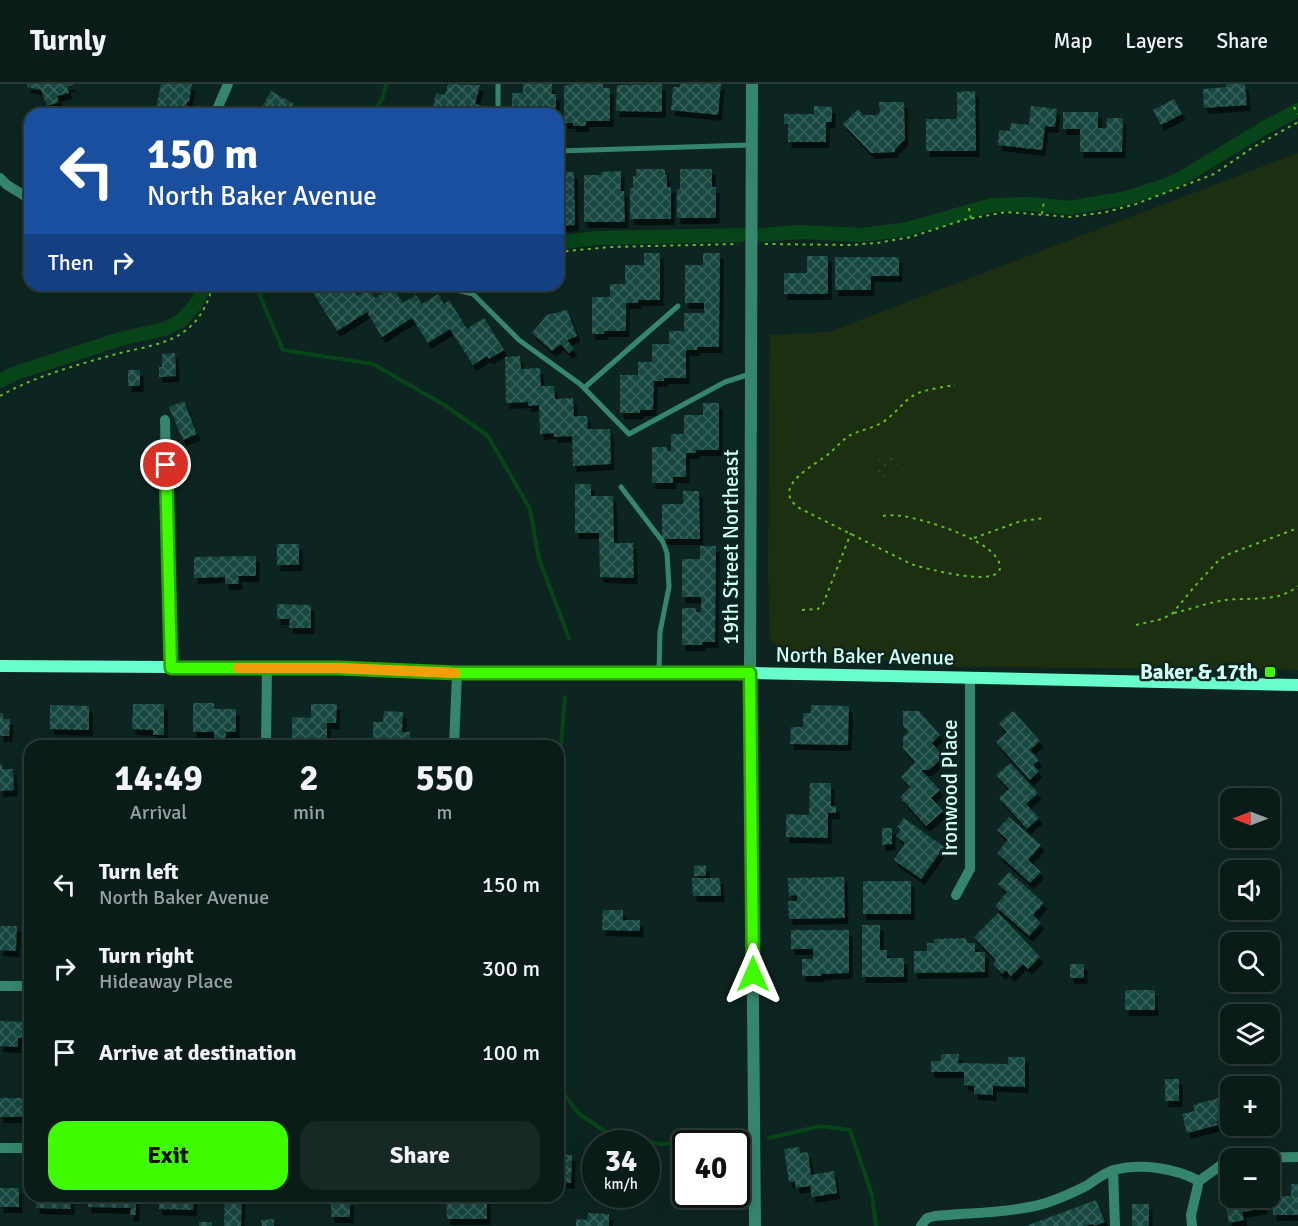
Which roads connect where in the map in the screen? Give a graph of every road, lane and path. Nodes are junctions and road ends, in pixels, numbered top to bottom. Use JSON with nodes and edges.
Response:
{"nodes":[{"id":1,"x":228,"y":84,"type":"edge"},
{"id":2,"x":498,"y":84,"type":"edge"},
{"id":3,"x":752,"y":84,"type":"edge"},
{"id":4,"x":1294,"y":107,"type":"dead end"},
{"id":5,"x":218,"y":108,"type":"edge"},
{"id":6,"x":498,"y":108,"type":"edge"},
{"id":7,"x":1298,"y":114,"type":"edge"},
{"id":8,"x":1298,"y":122,"type":"edge"},
{"id":9,"x":750,"y":145,"type":"junction"},
{"id":10,"x":564,"y":150,"type":"edge"},
{"id":11,"x":0,"y":178,"type":"edge"},
{"id":12,"x":24,"y":195,"type":"edge"},
{"id":13,"x":1044,"y":201,"type":"dead end"},
{"id":14,"x":969,"y":208,"type":"dead end"},
{"id":15,"x":1042,"y":214,"type":"junction"},
{"id":16,"x":971,"y":219,"type":"junction"},
{"id":17,"x":751,"y":243,"type":"junction"},
{"id":18,"x":564,"y":251,"type":"edge"},
{"id":19,"x":211,"y":291,"type":"edge"},
{"id":20,"x":461,"y":291,"type":"edge"},
{"id":21,"x":678,"y":306,"type":"dead end"},
{"id":22,"x":752,"y":373,"type":"junction"},
{"id":23,"x":955,"y":385,"type":"dead end"},
{"id":24,"x":584,"y":388,"type":"junction"},
{"id":25,"x":0,"y":396,"type":"edge"},
{"id":26,"x":165,"y":420,"type":"dead end"},
{"id":27,"x":621,"y":487,"type":"dead end"},
{"id":28,"x":883,"y":516,"type":"dead end"},
{"id":29,"x":1045,"y":518,"type":"dead end"},
{"id":30,"x":1298,"y":528,"type":"edge"},
{"id":31,"x":851,"y":533,"type":"junction"},
{"id":32,"x":974,"y":538,"type":"junction"},
{"id":33,"x":1298,"y":586,"type":"edge"},
{"id":34,"x":802,"y":610,"type":"dead end"},
{"id":35,"x":1172,"y":614,"type":"junction"},
{"id":36,"x":1136,"y":625,"type":"dead end"},
{"id":37,"x":0,"y":666,"type":"edge"},
{"id":38,"x":171,"y":668,"type":"junction"},
{"id":39,"x":267,"y":668,"type":"junction"},
{"id":40,"x":659,"y":672,"type":"junction"},
{"id":41,"x":457,"y":673,"type":"junction"},
{"id":42,"x":750,"y":673,"type":"junction"},
{"id":43,"x":970,"y":677,"type":"junction"},
{"id":44,"x":1298,"y":685,"type":"edge"},
{"id":45,"x":266,"y":740,"type":"edge"},
{"id":46,"x":454,"y":740,"type":"edge"},
{"id":47,"x":956,"y":895,"type":"dead end"},
{"id":48,"x":0,"y":986,"type":"edge"},
{"id":49,"x":24,"y":986,"type":"edge"},
{"id":50,"x":0,"y":1148,"type":"edge"},
{"id":51,"x":24,"y":1148,"type":"edge"},
{"id":52,"x":1280,"y":1157,"type":"edge"},
{"id":53,"x":1298,"y":1157,"type":"edge"},
{"id":54,"x":1220,"y":1167,"type":"edge"},
{"id":55,"x":1113,"y":1170,"type":"junction"},
{"id":56,"x":1198,"y":1181,"type":"junction"},
{"id":57,"x":755,"y":1226,"type":"edge"},
{"id":58,"x":921,"y":1226,"type":"edge"},
{"id":59,"x":1115,"y":1226,"type":"edge"},
{"id":60,"x":1192,"y":1226,"type":"edge"}],
"edges":[{"from":1,"to":5,"type":"street"},
{"from":2,"to":6,"type":"lane"},
{"from":3,"to":9,"type":"street","name":"19th Street Northeast"},
{"from":4,"to":7,"type":"path"},
{"from":8,"to":15,"type":"path"},
{"from":9,"to":10,"type":"lane"},
{"from":9,"to":17,"type":"street","name":"19th Street Northeast"},
{"from":11,"to":12,"type":"street"},
{"from":13,"to":15,"type":"path"},
{"from":14,"to":16,"type":"path"},
{"from":15,"to":16,"type":"path"},
{"from":16,"to":17,"type":"path"},
{"from":17,"to":18,"type":"path"},
{"from":17,"to":22,"type":"street","name":"19th Street Northeast"},
{"from":19,"to":25,"type":"path"},
{"from":20,"to":24,"type":"lane"},
{"from":21,"to":24,"type":"lane"},
{"from":22,"to":24,"type":"lane"},
{"from":22,"to":42,"type":"street","name":"19th Street Northeast"},
{"from":23,"to":31,"type":"path"},
{"from":26,"to":38,"type":"street"},
{"from":27,"to":40,"type":"lane"},
{"from":28,"to":32,"type":"path"},
{"from":29,"to":32,"type":"path"},
{"from":30,"to":35,"type":"path"},
{"from":31,"to":32,"type":"path"},
{"from":31,"to":34,"type":"path"},
{"from":33,"to":35,"type":"path"},
{"from":35,"to":36,"type":"path"},
{"from":37,"to":38,"type":"main road","name":"North Baker Avenue"},
{"from":38,"to":39,"type":"main road","name":"North Baker Avenue"},
{"from":39,"to":41,"type":"main road","name":"North Baker Avenue"},
{"from":39,"to":45,"type":"street"},
{"from":40,"to":41,"type":"main road","name":"North Baker Avenue"},
{"from":40,"to":42,"type":"main road","name":"North Baker Avenue"},
{"from":41,"to":46,"type":"street"},
{"from":42,"to":43,"type":"main road","name":"North Baker Avenue"},
{"from":42,"to":57,"type":"street","name":"19th Street Northeast"},
{"from":43,"to":44,"type":"main road","name":"North Baker Avenue"},
{"from":43,"to":47,"type":"street","name":"Ironwood Place"},
{"from":48,"to":49,"type":"street"},
{"from":50,"to":51,"type":"street"},
{"from":52,"to":53,"type":"street"},
{"from":54,"to":56,"type":"street"},
{"from":55,"to":56,"type":"street"},
{"from":55,"to":58,"type":"street"},
{"from":55,"to":59,"type":"street"},
{"from":56,"to":60,"type":"street"}]}
